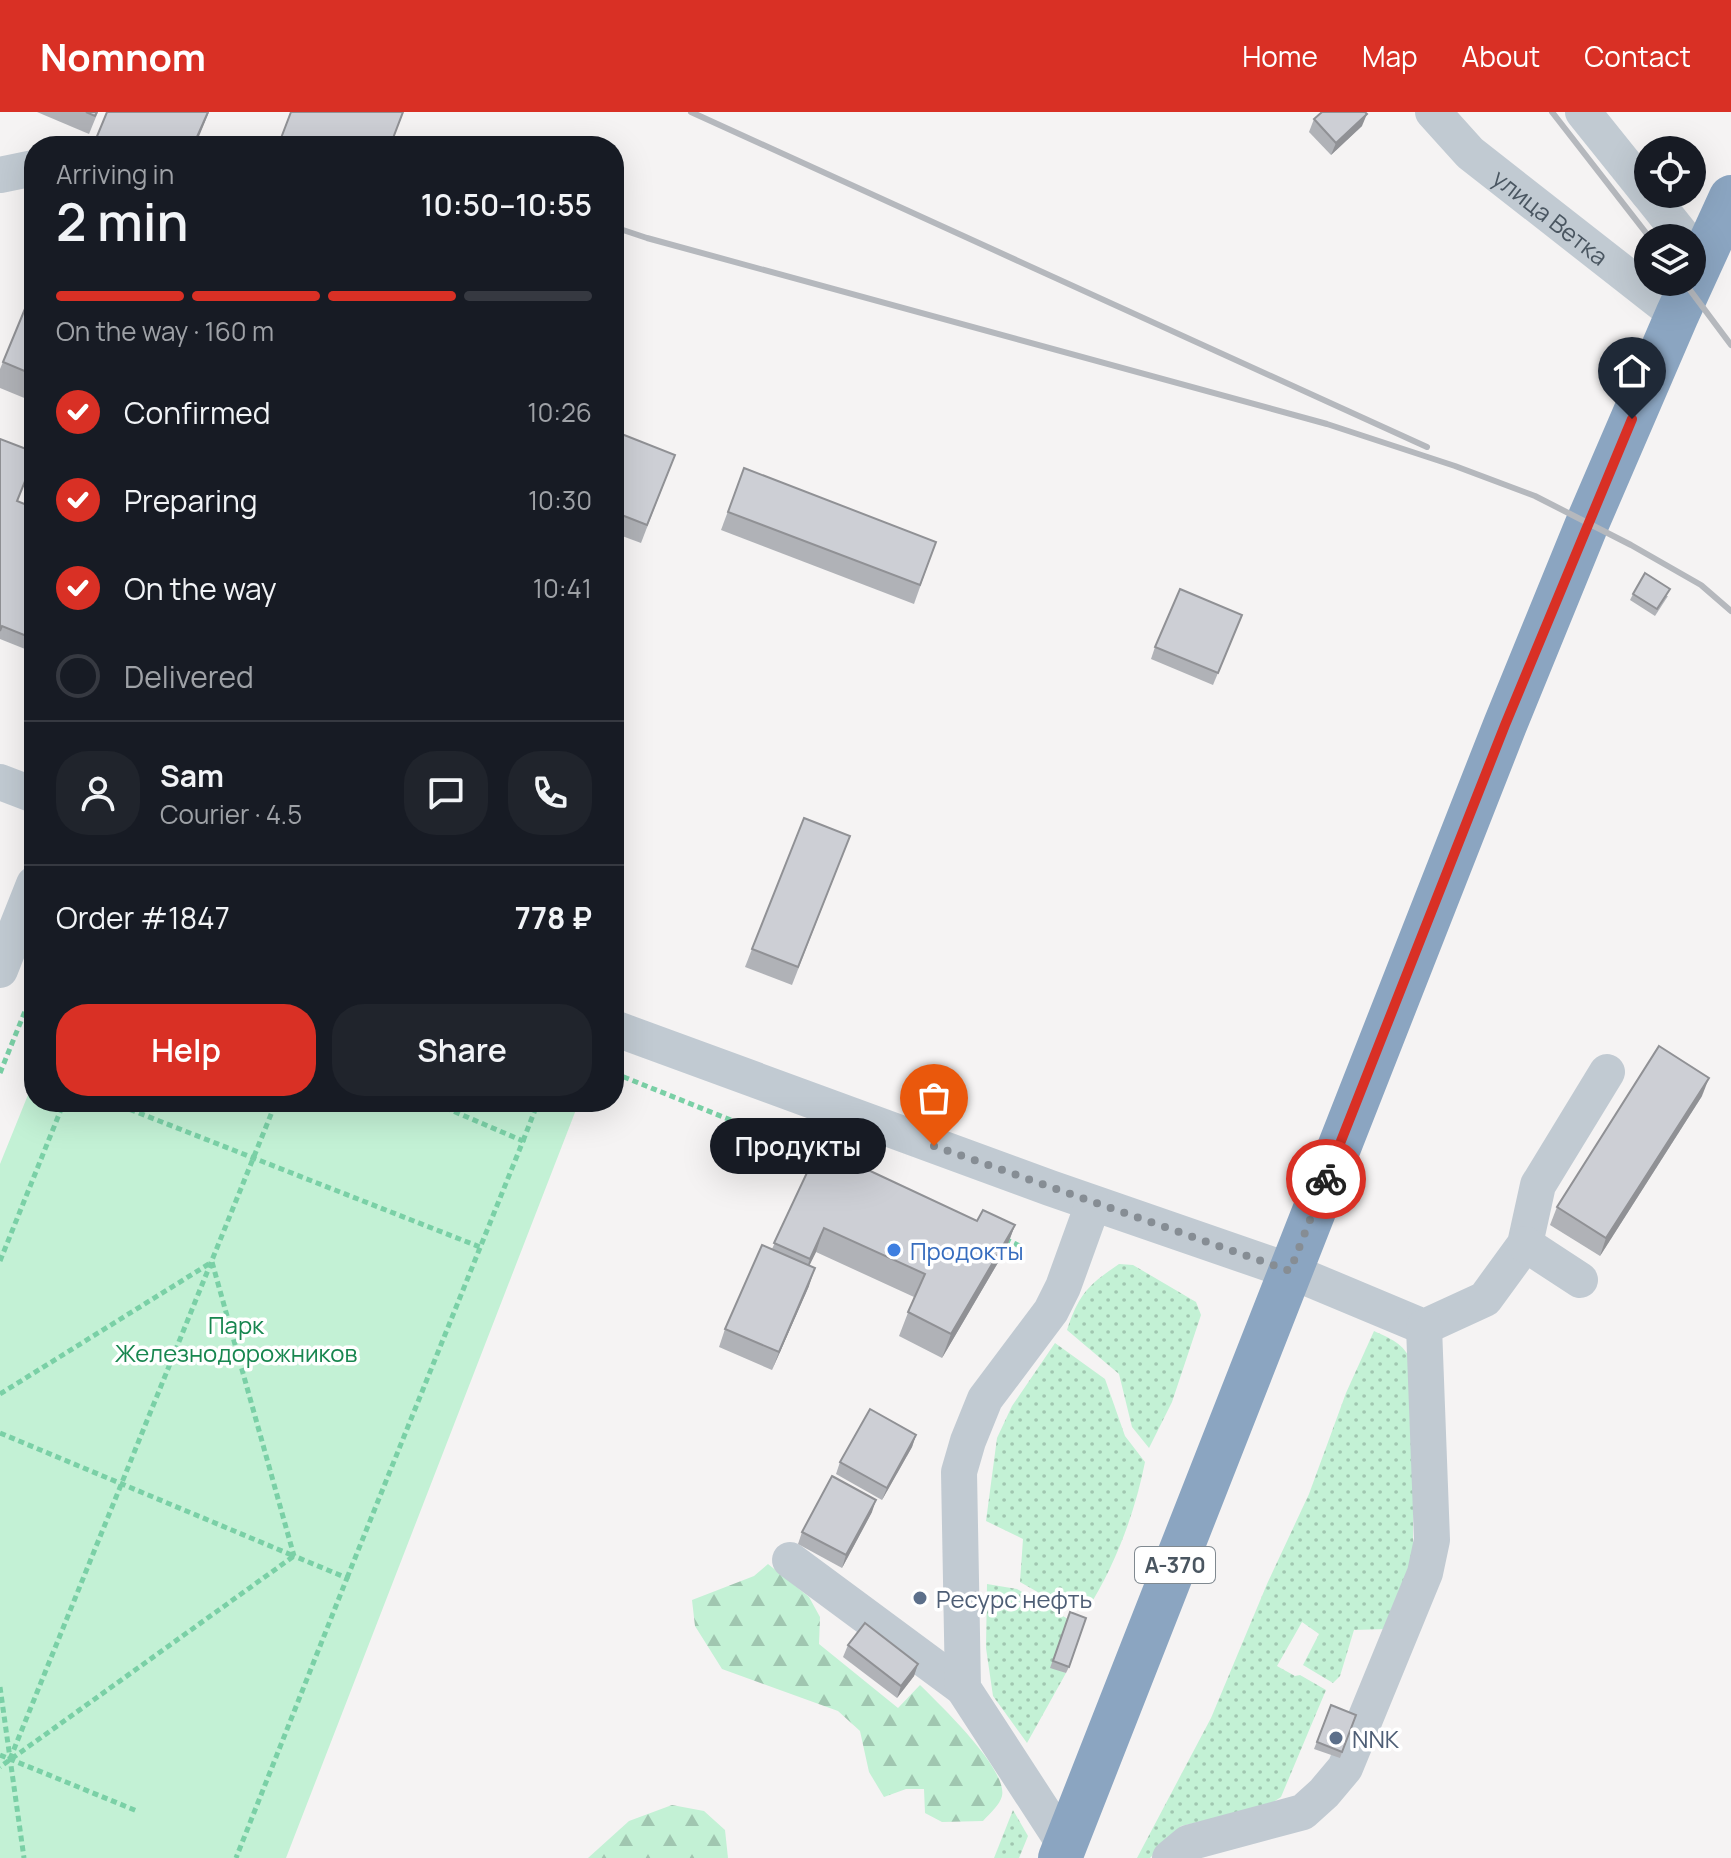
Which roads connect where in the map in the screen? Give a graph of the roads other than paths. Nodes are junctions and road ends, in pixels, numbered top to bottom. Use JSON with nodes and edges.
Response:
{"nodes":[{"id":1,"x":1433,"y":112,"type":"edge"},
{"id":2,"x":1583,"y":112,"type":"edge"},
{"id":3,"x":24,"y":170,"type":"edge"},
{"id":4,"x":0,"y":175,"type":"edge"},
{"id":5,"x":1634,"y":176,"type":"edge"},
{"id":6,"x":1673,"y":208,"type":"edge"},
{"id":7,"x":1710,"y":229,"type":"edge"},
{"id":8,"x":1677,"y":315,"type":"junction"},
{"id":9,"x":0,"y":782,"type":"edge"},
{"id":10,"x":24,"y":791,"type":"edge"},
{"id":11,"x":24,"y":909,"type":"edge"},
{"id":12,"x":0,"y":970,"type":"edge"},
{"id":13,"x":624,"y":1032,"type":"edge"},
{"id":14,"x":1607,"y":1072,"type":"dead end"},
{"id":15,"x":1093,"y":1204,"type":"junction"},
{"id":16,"x":1525,"y":1244,"type":"junction"},
{"id":17,"x":1290,"y":1271,"type":"junction"},
{"id":18,"x":1580,"y":1280,"type":"dead end"},
{"id":19,"x":1424,"y":1327,"type":"junction"},
{"id":20,"x":790,"y":1560,"type":"dead end"},
{"id":21,"x":963,"y":1688,"type":"junction"},
{"id":22,"x":1063,"y":1851,"type":"edge"},
{"id":23,"x":1170,"y":1858,"type":"edge"}],
"edges":[{"from":1,"to":8,"type":"street","name":"улица Ветка"},
{"from":2,"to":5,"type":"street"},
{"from":3,"to":4,"type":"street"},
{"from":6,"to":7,"type":"street"},
{"from":7,"to":8,"type":"highway","number":"А-370"},
{"from":8,"to":17,"type":"highway","number":"А-370"},
{"from":9,"to":10,"type":"street"},
{"from":11,"to":12,"type":"street"},
{"from":13,"to":15,"type":"street"},
{"from":14,"to":16,"type":"street"},
{"from":15,"to":17,"type":"street"},
{"from":15,"to":21,"type":"street"},
{"from":16,"to":18,"type":"street"},
{"from":16,"to":19,"type":"street"},
{"from":17,"to":19,"type":"street"},
{"from":17,"to":22,"type":"highway","number":"А-370"},
{"from":19,"to":23,"type":"street"},
{"from":20,"to":21,"type":"street"},
{"from":21,"to":22,"type":"street"}]}
